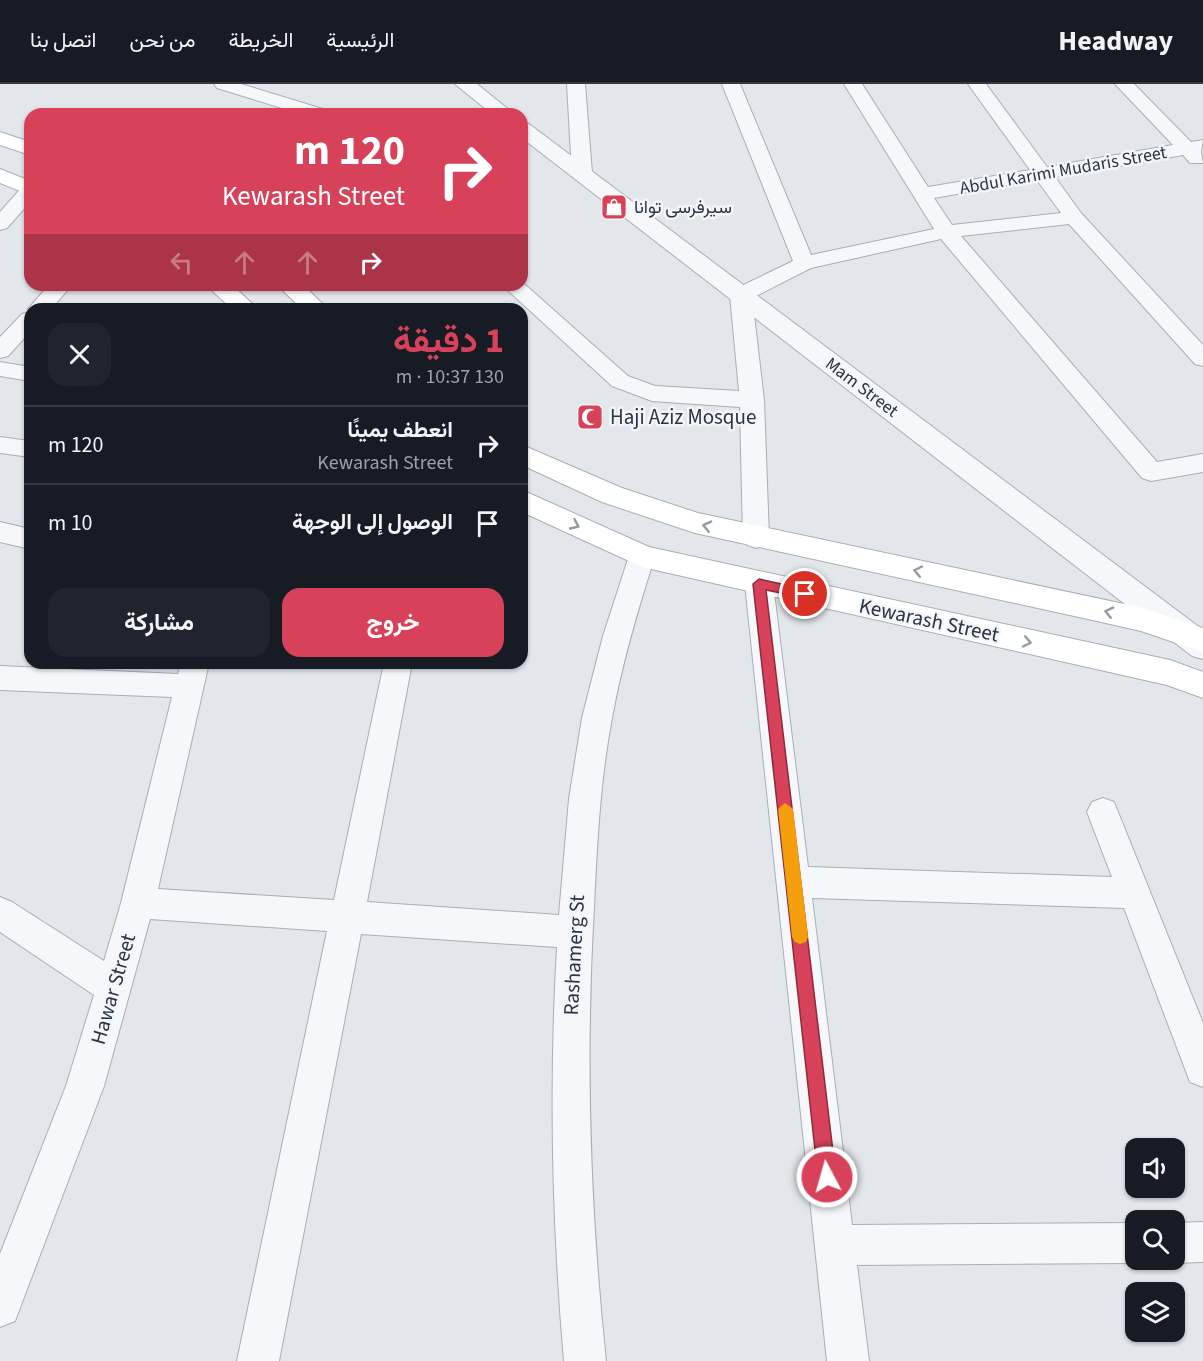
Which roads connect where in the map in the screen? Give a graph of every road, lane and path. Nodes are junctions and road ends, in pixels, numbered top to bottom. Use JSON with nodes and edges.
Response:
{"nodes":[{"id":1,"x":223,"y":84,"type":"edge"},
{"id":2,"x":287,"y":84,"type":"edge"},
{"id":3,"x":465,"y":84,"type":"edge"},
{"id":4,"x":576,"y":84,"type":"edge"},
{"id":5,"x":731,"y":84,"type":"edge"},
{"id":6,"x":853,"y":84,"type":"edge"},
{"id":7,"x":977,"y":84,"type":"edge"},
{"id":8,"x":1124,"y":84,"type":"edge"},
{"id":9,"x":301,"y":108,"type":"edge"},
{"id":10,"x":313,"y":108,"type":"edge"},
{"id":11,"x":496,"y":108,"type":"edge"},
{"id":12,"x":528,"y":132,"type":"edge"},
{"id":13,"x":0,"y":138,"type":"edge"},
{"id":14,"x":1195,"y":147,"type":"edge"},
{"id":15,"x":24,"y":148,"type":"edge"},
{"id":16,"x":1203,"y":165,"type":"edge"},
{"id":17,"x":582,"y":173,"type":"junction"},
{"id":18,"x":1042,"y":174,"type":"junction"},
{"id":19,"x":0,"y":175,"type":"edge"},
{"id":20,"x":24,"y":187,"type":"edge"},
{"id":21,"x":922,"y":194,"type":"junction"},
{"id":22,"x":24,"y":197,"type":"edge"},
{"id":23,"x":1074,"y":217,"type":"junction"},
{"id":24,"x":0,"y":224,"type":"edge"},
{"id":25,"x":946,"y":232,"type":"junction"},
{"id":26,"x":804,"y":263,"type":"junction"},
{"id":27,"x":56,"y":291,"type":"edge"},
{"id":28,"x":225,"y":291,"type":"edge"},
{"id":29,"x":296,"y":291,"type":"edge"},
{"id":30,"x":520,"y":291,"type":"edge"},
{"id":31,"x":741,"y":295,"type":"junction"},
{"id":32,"x":44,"y":303,"type":"edge"},
{"id":33,"x":239,"y":303,"type":"edge"},
{"id":34,"x":309,"y":303,"type":"edge"},
{"id":35,"x":24,"y":325,"type":"edge"},
{"id":36,"x":0,"y":351,"type":"edge"},
{"id":37,"x":1203,"y":359,"type":"edge"},
{"id":38,"x":0,"y":369,"type":"edge"},
{"id":39,"x":24,"y":373,"type":"edge"},
{"id":40,"x":752,"y":400,"type":"junction"},
{"id":41,"x":0,"y":445,"type":"edge"},
{"id":42,"x":24,"y":448,"type":"edge"},
{"id":43,"x":528,"y":457,"type":"edge"},
{"id":44,"x":1203,"y":463,"type":"edge"},
{"id":45,"x":528,"y":503,"type":"edge"},
{"id":46,"x":0,"y":532,"type":"edge"},
{"id":47,"x":24,"y":538,"type":"edge"},
{"id":48,"x":756,"y":538,"type":"junction"},
{"id":49,"x":642,"y":556,"type":"junction"},
{"id":50,"x":759,"y":584,"type":"junction"},
{"id":51,"x":1197,"y":640,"type":"edge"},
{"id":52,"x":397,"y":669,"type":"edge"},
{"id":53,"x":193,"y":675,"type":"edge"},
{"id":54,"x":0,"y":678,"type":"edge"},
{"id":55,"x":1203,"y":685,"type":"edge"},
{"id":56,"x":1103,"y":812,"type":"dead end"},
{"id":57,"x":794,"y":882,"type":"junction"},
{"id":58,"x":1135,"y":893,"type":"junction"},
{"id":59,"x":138,"y":903,"type":"junction"},
{"id":60,"x":0,"y":913,"type":"edge"},
{"id":61,"x":349,"y":915,"type":"junction"},
{"id":62,"x":575,"y":932,"type":"junction"},
{"id":63,"x":112,"y":987,"type":"junction"},
{"id":64,"x":1203,"y":1069,"type":"edge"},
{"id":65,"x":1203,"y":1242,"type":"edge"},
{"id":66,"x":1125,"y":1243,"type":"edge"},
{"id":67,"x":1185,"y":1243,"type":"edge"},
{"id":68,"x":835,"y":1245,"type":"junction"},
{"id":69,"x":4,"y":1293,"type":"edge"},
{"id":70,"x":258,"y":1361,"type":"edge"},
{"id":71,"x":585,"y":1361,"type":"edge"},
{"id":72,"x":848,"y":1361,"type":"edge"}],
"edges":[{"from":1,"to":9,"type":"street"},
{"from":2,"to":10,"type":"street"},
{"from":3,"to":11,"type":"street"},
{"from":4,"to":17,"type":"street"},
{"from":5,"to":26,"type":"street"},
{"from":6,"to":21,"type":"street"},
{"from":7,"to":18,"type":"street"},
{"from":8,"to":14,"type":"street"},
{"from":12,"to":17,"type":"street","name":"Mam Street"},
{"from":13,"to":15,"type":"main road"},
{"from":14,"to":16,"type":"street"},
{"from":14,"to":18,"type":"street","name":"Abdul Karimi Mudaris Street"},
{"from":17,"to":31,"type":"street","name":"Mam Street"},
{"from":18,"to":21,"type":"street","name":"Abdul Karimi Mudaris Street"},
{"from":18,"to":23,"type":"street"},
{"from":19,"to":20,"type":"main road"},
{"from":21,"to":25,"type":"street"},
{"from":22,"to":24,"type":"street"},
{"from":23,"to":25,"type":"street"},
{"from":23,"to":37,"type":"street"},
{"from":25,"to":26,"type":"street"},
{"from":25,"to":44,"type":"street"},
{"from":26,"to":31,"type":"street"},
{"from":27,"to":32,"type":"street"},
{"from":28,"to":33,"type":"main road"},
{"from":29,"to":34,"type":"main road"},
{"from":30,"to":40,"type":"street"},
{"from":31,"to":40,"type":"street"},
{"from":31,"to":51,"type":"street","name":"Mam Street"},
{"from":35,"to":36,"type":"street"},
{"from":38,"to":39,"type":"street"},
{"from":40,"to":48,"type":"street"},
{"from":41,"to":42,"type":"street"},
{"from":48,"to":43,"type":"main road","one_way":true},
{"from":45,"to":49,"type":"main road","name":"Kewarash Street","one_way":true},
{"from":46,"to":47,"type":"street"},
{"from":51,"to":48,"type":"main road","one_way":true},
{"from":49,"to":50,"type":"main road","name":"Kewarash Street"},
{"from":49,"to":62,"type":"street","name":"Rashamerg St"},
{"from":50,"to":55,"type":"main road","name":"Kewarash Street","one_way":true},
{"from":50,"to":57,"type":"street"},
{"from":52,"to":61,"type":"street"},
{"from":53,"to":54,"type":"street"},
{"from":53,"to":59,"type":"street","name":"Hawar Street"},
{"from":56,"to":58,"type":"street"},
{"from":57,"to":58,"type":"street"},
{"from":57,"to":68,"type":"street"},
{"from":58,"to":64,"type":"street"},
{"from":59,"to":61,"type":"street"},
{"from":59,"to":63,"type":"street","name":"Hawar Street"},
{"from":60,"to":63,"type":"street"},
{"from":61,"to":62,"type":"street"},
{"from":61,"to":70,"type":"street"},
{"from":62,"to":71,"type":"street","name":"Rashamerg St"},
{"from":63,"to":69,"type":"street","name":"Hawar Street"},
{"from":65,"to":67,"type":"street"},
{"from":66,"to":68,"type":"street"},
{"from":68,"to":72,"type":"street"}]}
